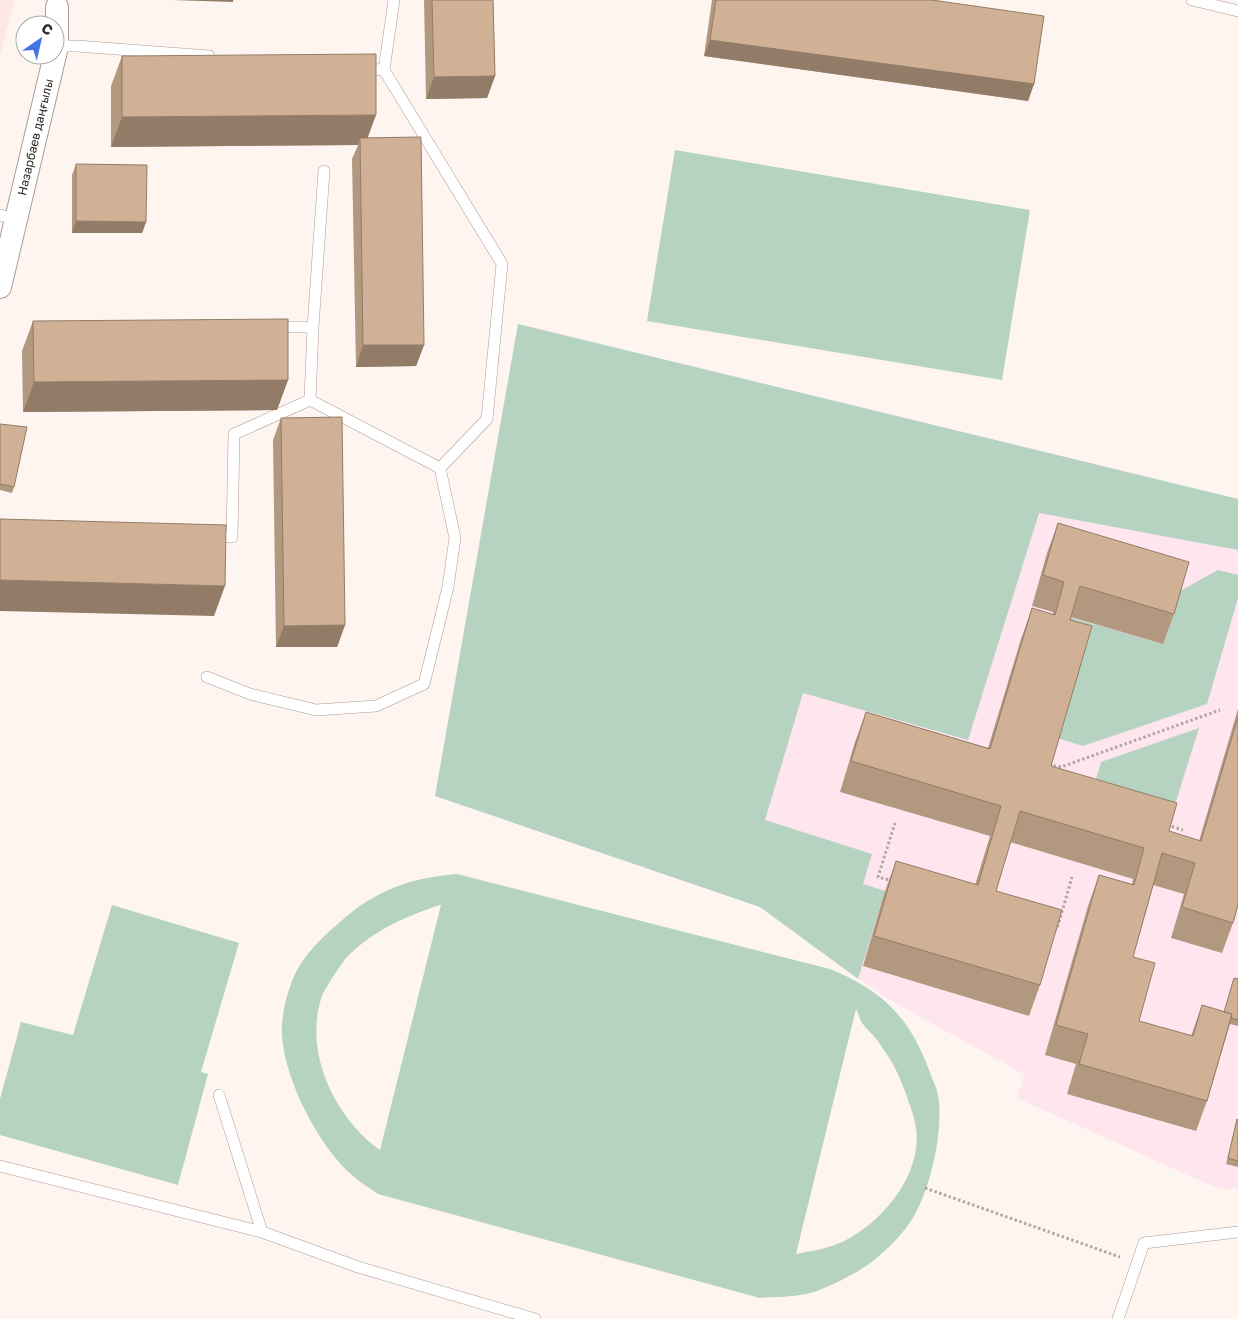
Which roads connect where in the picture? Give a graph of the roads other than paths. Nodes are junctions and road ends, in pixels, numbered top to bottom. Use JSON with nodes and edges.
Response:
{"nodes":[{"id":1,"x":394,"y":0,"type":"edge"},
{"id":2,"x":1192,"y":0,"type":"edge"},
{"id":3,"x":1238,"y":12,"type":"edge"},
{"id":4,"x":65,"y":40,"type":"edge"},
{"id":5,"x":216,"y":57,"type":"edge"},
{"id":6,"x":46,"y":65,"type":"edge"},
{"id":7,"x":354,"y":68,"type":"edge"},
{"id":8,"x":384,"y":70,"type":"junction"},
{"id":9,"x":324,"y":171,"type":"dead end"},
{"id":10,"x":8,"y":217,"type":"edge"},
{"id":11,"x":0,"y":287,"type":"edge"},
{"id":12,"x":264,"y":327,"type":"edge"},
{"id":13,"x":314,"y":327,"type":"junction"},
{"id":14,"x":310,"y":400,"type":"junction"},
{"id":15,"x":440,"y":468,"type":"junction"},
{"id":16,"x":203,"y":536,"type":"edge"},
{"id":17,"x":206,"y":677,"type":"dead end"},
{"id":18,"x":219,"y":1095,"type":"dead end"},
{"id":19,"x":0,"y":1166,"type":"edge"},
{"id":20,"x":262,"y":1232,"type":"junction"},
{"id":21,"x":1238,"y":1232,"type":"edge"},
{"id":22,"x":535,"y":1319,"type":"edge"},
{"id":23,"x":1118,"y":1319,"type":"edge"}],
"edges":[{"from":1,"to":8,"type":"lane"},
{"from":2,"to":3,"type":"lane"},
{"from":4,"to":5,"type":"lane"},
{"from":6,"to":10,"type":"street","name":"Назарбаев даңғылы"},
{"from":7,"to":8,"type":"lane"},
{"from":8,"to":15,"type":"lane"},
{"from":9,"to":13,"type":"lane"},
{"from":10,"to":11,"type":"street","name":"Назарбаев даңғылы"},
{"from":12,"to":13,"type":"lane"},
{"from":13,"to":14,"type":"lane"},
{"from":14,"to":15,"type":"lane"},
{"from":14,"to":16,"type":"lane"},
{"from":15,"to":17,"type":"lane"},
{"from":18,"to":20,"type":"lane"},
{"from":19,"to":20,"type":"lane"},
{"from":20,"to":22,"type":"lane"},
{"from":21,"to":23,"type":"lane"}]}
